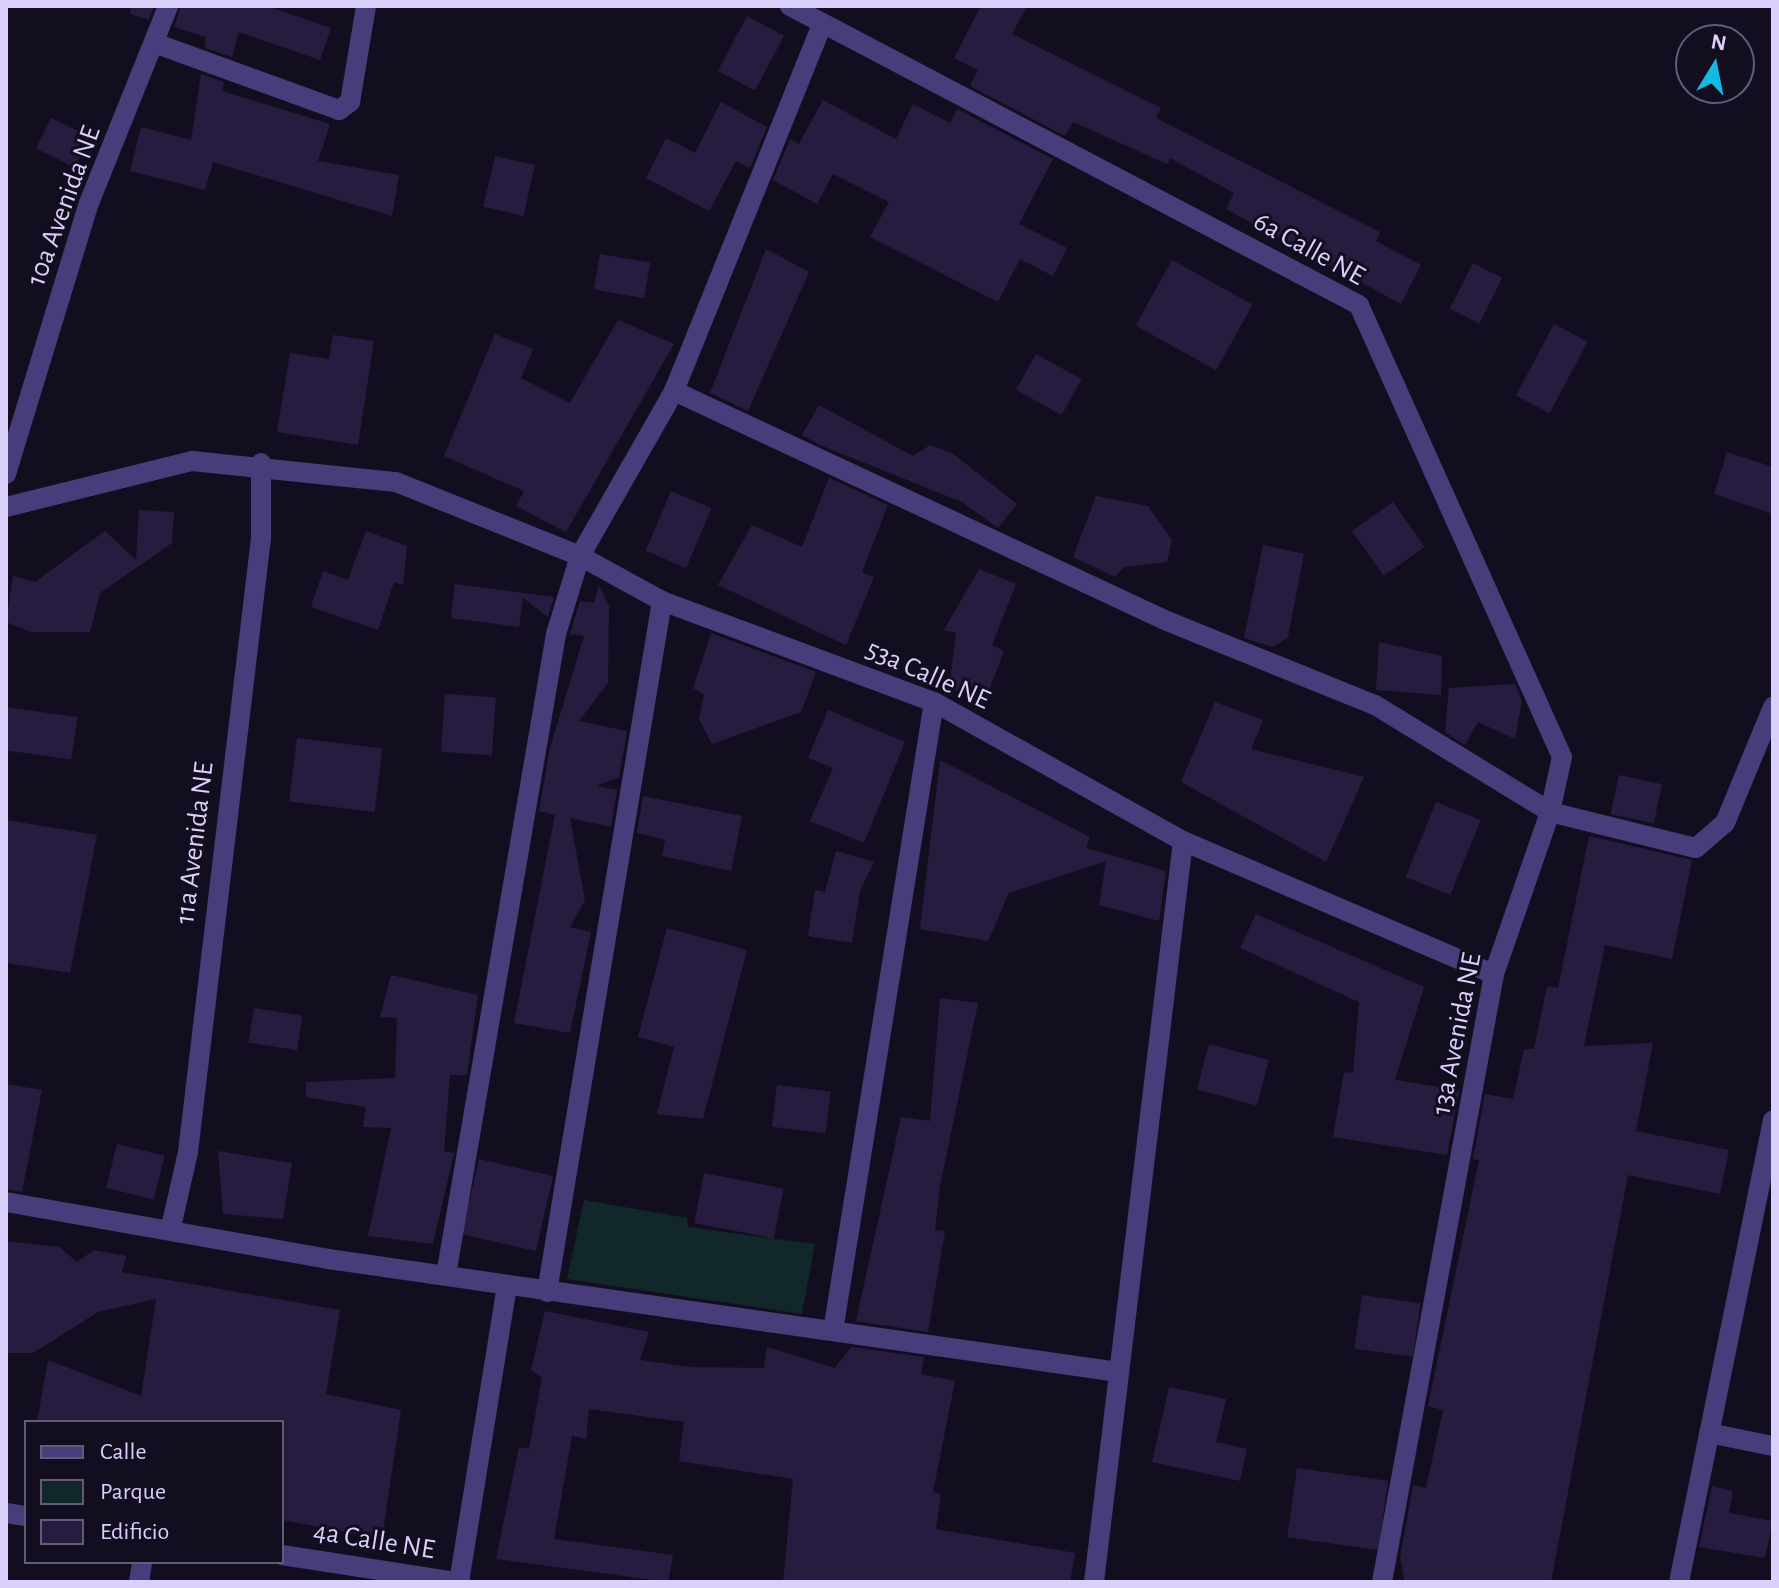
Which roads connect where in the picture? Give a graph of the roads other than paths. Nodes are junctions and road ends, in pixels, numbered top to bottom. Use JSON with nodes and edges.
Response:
{"nodes":[{"id":1,"x":168,"y":6,"type":"edge"},
{"id":2,"x":366,"y":6,"type":"edge"},
{"id":3,"x":790,"y":6,"type":"edge"},
{"id":4,"x":822,"y":25,"type":"junction"},
{"id":5,"x":157,"y":44,"type":"junction"},
{"id":6,"x":674,"y":391,"type":"junction"},
{"id":7,"x":261,"y":463,"type":"junction"},
{"id":8,"x":6,"y":474,"type":"edge"},
{"id":9,"x":6,"y":507,"type":"edge"},
{"id":10,"x":580,"y":556,"type":"junction"},
{"id":11,"x":662,"y":601,"type":"junction"},
{"id":12,"x":934,"y":702,"type":"junction"},
{"id":13,"x":1773,"y":707,"type":"edge"},
{"id":14,"x":1550,"y":812,"type":"junction"},
{"id":15,"x":1183,"y":841,"type":"junction"},
{"id":16,"x":1494,"y":974,"type":"junction"},
{"id":17,"x":1773,"y":1120,"type":"edge"},
{"id":18,"x":6,"y":1202,"type":"edge"},
{"id":19,"x":171,"y":1227,"type":"junction"},
{"id":20,"x":446,"y":1275,"type":"junction"},
{"id":21,"x":507,"y":1286,"type":"junction"},
{"id":22,"x":547,"y":1292,"type":"junction"},
{"id":23,"x":833,"y":1331,"type":"junction"},
{"id":24,"x":1118,"y":1372,"type":"junction"},
{"id":25,"x":1709,"y":1433,"type":"junction"},
{"id":26,"x":1773,"y":1446,"type":"edge"},
{"id":27,"x":284,"y":1555,"type":"edge"},
{"id":28,"x":458,"y":1582,"type":"edge"},
{"id":29,"x":1094,"y":1582,"type":"edge"},
{"id":30,"x":1382,"y":1582,"type":"edge"},
{"id":31,"x":1679,"y":1582,"type":"edge"}],
"edges":[{"from":1,"to":5,"type":"street","name":"10a Avenida NE"},
{"from":2,"to":5,"type":"street"},
{"from":3,"to":4,"type":"street","name":"6a Calle NE"},
{"from":4,"to":6,"type":"street"},
{"from":4,"to":14,"type":"street","name":"6a Calle NE"},
{"from":5,"to":8,"type":"street","name":"10a Avenida NE"},
{"from":6,"to":10,"type":"street"},
{"from":6,"to":14,"type":"street"},
{"from":7,"to":9,"type":"street","name":"53a Calle NE"},
{"from":7,"to":10,"type":"street","name":"53a Calle NE"},
{"from":7,"to":19,"type":"street","name":"11a Avenida NE"},
{"from":10,"to":11,"type":"street","name":"53a Calle NE"},
{"from":10,"to":20,"type":"street"},
{"from":11,"to":12,"type":"street","name":"53a Calle NE"},
{"from":11,"to":22,"type":"street"},
{"from":12,"to":15,"type":"street","name":"53a Calle NE"},
{"from":12,"to":23,"type":"street"},
{"from":13,"to":14,"type":"street"},
{"from":14,"to":16,"type":"street","name":"13a Avenida NE"},
{"from":15,"to":16,"type":"street","name":"53a Calle NE"},
{"from":15,"to":24,"type":"street"},
{"from":16,"to":30,"type":"street","name":"13a Avenida NE"},
{"from":17,"to":25,"type":"street"},
{"from":18,"to":19,"type":"street"},
{"from":19,"to":20,"type":"street"},
{"from":20,"to":21,"type":"street"},
{"from":21,"to":22,"type":"street"},
{"from":21,"to":28,"type":"street"},
{"from":22,"to":23,"type":"street"},
{"from":23,"to":24,"type":"street"},
{"from":24,"to":29,"type":"street"},
{"from":25,"to":26,"type":"street"},
{"from":25,"to":31,"type":"street"},
{"from":27,"to":28,"type":"street","name":"4a Calle NE"}]}
